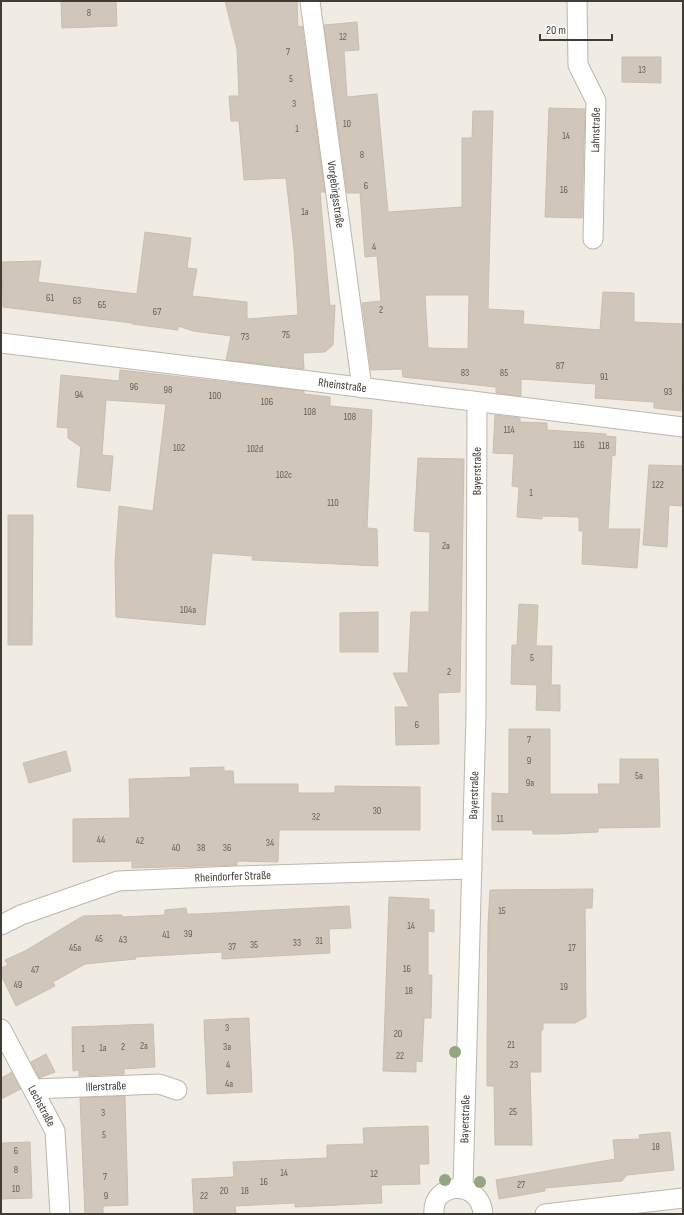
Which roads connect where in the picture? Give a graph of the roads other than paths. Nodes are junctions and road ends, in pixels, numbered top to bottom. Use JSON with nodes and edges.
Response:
{"nodes":[{"id":1,"x":310,"y":1,"type":"edge"},
{"id":2,"x":577,"y":1,"type":"edge"},
{"id":3,"x":593,"y":239,"type":"dead end"},
{"id":4,"x":1,"y":343,"type":"edge"},
{"id":5,"x":362,"y":388,"type":"junction"},
{"id":6,"x":477,"y":403,"type":"junction"},
{"id":7,"x":683,"y":427,"type":"edge"},
{"id":8,"x":472,"y":869,"type":"junction"},
{"id":9,"x":1,"y":925,"type":"edge"},
{"id":10,"x":1,"y":1029,"type":"edge"},
{"id":11,"x":34,"y":1089,"type":"junction"},
{"id":12,"x":177,"y":1090,"type":"dead end"},
{"id":13,"x":463,"y":1188,"type":"junction"},
{"id":14,"x":683,"y":1198,"type":"edge"},
{"id":15,"x":60,"y":1214,"type":"edge"},
{"id":16,"x":434,"y":1214,"type":"edge"},
{"id":17,"x":485,"y":1214,"type":"edge"},
{"id":18,"x":545,"y":1214,"type":"edge"}],
"edges":[{"from":1,"to":5,"type":"street","name":"Vorgebirgsstraße"},
{"from":2,"to":3,"type":"street","name":"Lahnstraße"},
{"from":4,"to":5,"type":"street","name":"Rheinstraße"},
{"from":5,"to":6,"type":"street","name":"Rheinstraße"},
{"from":6,"to":7,"type":"street","name":"Rheinstraße"},
{"from":6,"to":8,"type":"street","name":"Bayerstraße"},
{"from":8,"to":9,"type":"street","name":"Rheindorfer Straße"},
{"from":8,"to":13,"type":"street","name":"Bayerstraße"},
{"from":10,"to":11,"type":"street","name":"Lechstraße"},
{"from":11,"to":12,"type":"street","name":"Illerstraße"},
{"from":11,"to":15,"type":"street","name":"Lechstraße"},
{"from":13,"to":16,"type":"street"},
{"from":13,"to":17,"type":"street"},
{"from":14,"to":18,"type":"street"}]}
